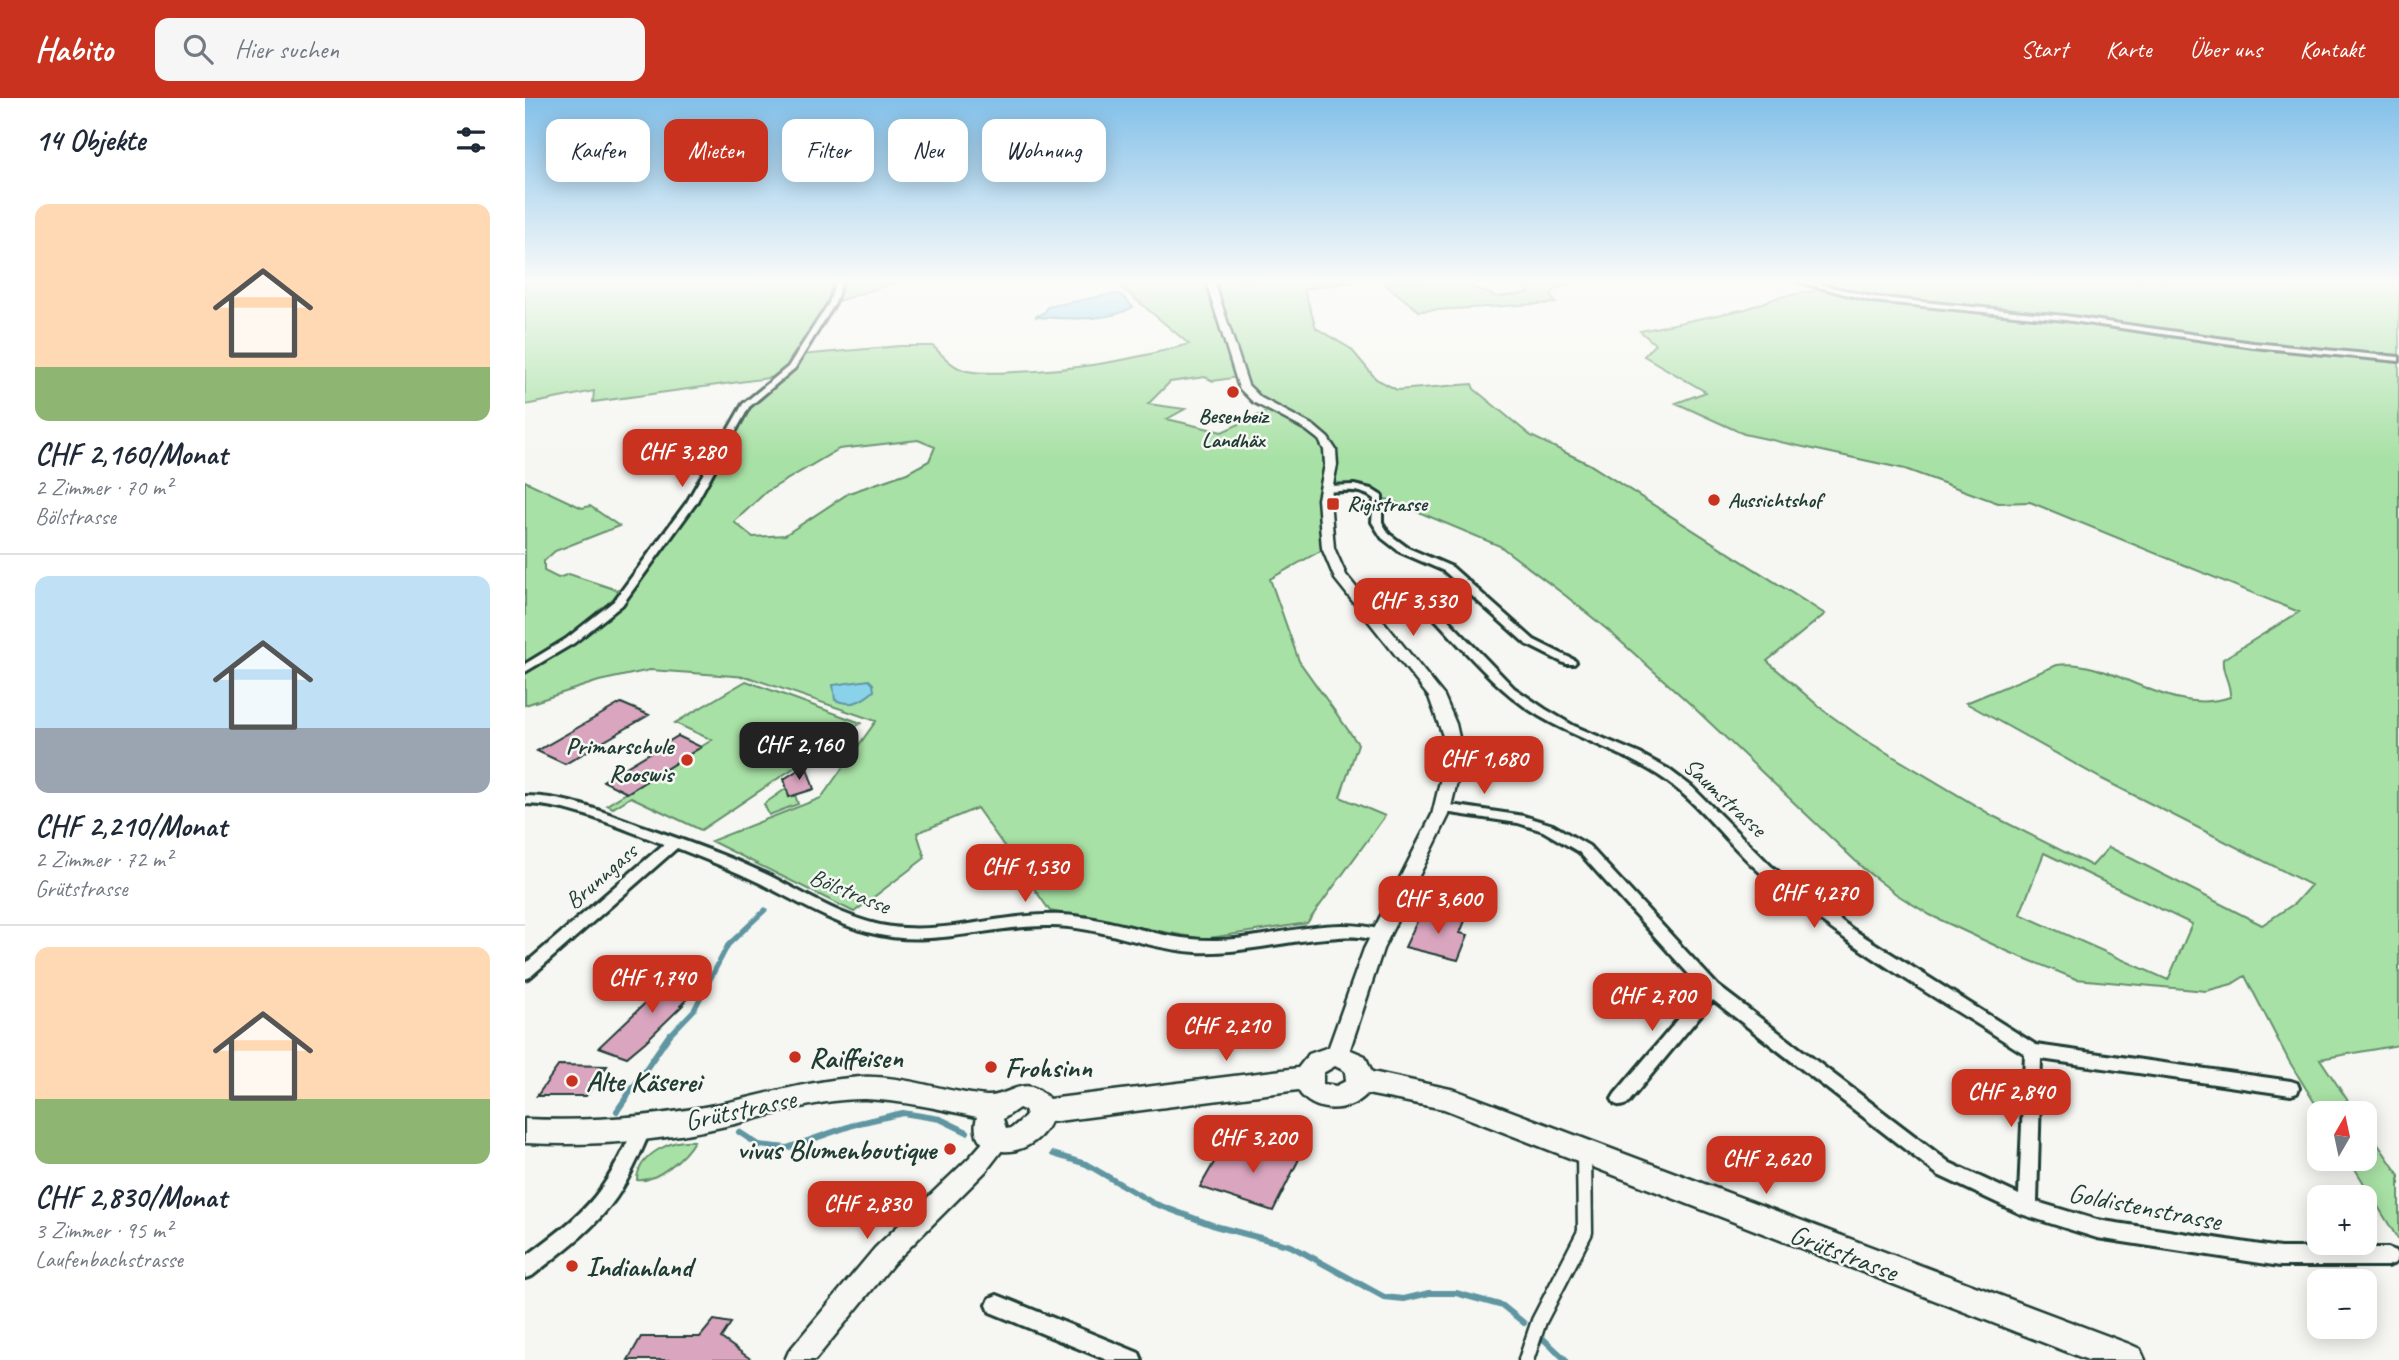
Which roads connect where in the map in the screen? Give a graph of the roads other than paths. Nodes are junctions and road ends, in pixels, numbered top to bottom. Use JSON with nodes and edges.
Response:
{"nodes":[{"id":1,"x":809,"y":340,"type":"edge"},
{"id":2,"x":1229,"y":340,"type":"edge"},
{"id":3,"x":2217,"y":340,"type":"edge"},
{"id":4,"x":2399,"y":359,"type":"edge"},
{"id":5,"x":1327,"y":489,"type":"junction"},
{"id":6,"x":1424,"y":601,"type":"dead end"},
{"id":7,"x":1570,"y":662,"type":"dead end"},
{"id":8,"x":525,"y":669,"type":"edge"},
{"id":9,"x":525,"y":800,"type":"edge"},
{"id":10,"x":1444,"y":808,"type":"junction"},
{"id":11,"x":675,"y":842,"type":"junction"},
{"id":12,"x":1380,"y":935,"type":"junction"},
{"id":13,"x":525,"y":973,"type":"edge"},
{"id":14,"x":1712,"y":990,"type":"junction"},
{"id":15,"x":2032,"y":1051,"type":"junction"},
{"id":16,"x":1337,"y":1055,"type":"junction"},
{"id":17,"x":1308,"y":1078,"type":"junction"},
{"id":18,"x":1359,"y":1081,"type":"junction"},
{"id":19,"x":2291,"y":1088,"type":"dead end"},
{"id":20,"x":1621,"y":1099,"type":"dead end"},
{"id":21,"x":994,"y":1109,"type":"junction"},
{"id":22,"x":1040,"y":1112,"type":"junction"},
{"id":23,"x":642,"y":1129,"type":"junction"},
{"id":24,"x":525,"y":1131,"type":"edge"},
{"id":25,"x":999,"y":1140,"type":"junction"},
{"id":26,"x":1584,"y":1153,"type":"junction"},
{"id":27,"x":2028,"y":1208,"type":"junction"},
{"id":28,"x":2388,"y":1257,"type":"dead end"},
{"id":29,"x":525,"y":1269,"type":"edge"},
{"id":30,"x":997,"y":1305,"type":"dead end"},
{"id":31,"x":801,"y":1359,"type":"edge"},
{"id":32,"x":1132,"y":1360,"type":"edge"},
{"id":33,"x":1527,"y":1360,"type":"edge"},
{"id":34,"x":2129,"y":1360,"type":"edge"}],
"edges":[{"from":1,"to":8,"type":"street"},
{"from":2,"to":5,"type":"street"},
{"from":3,"to":4,"type":"street"},
{"from":5,"to":7,"type":"street"},
{"from":5,"to":10,"type":"street"},
{"from":6,"to":15,"type":"street","name":"Saumstrasse"},
{"from":9,"to":11,"type":"street","name":"Bölstrasse"},
{"from":10,"to":12,"type":"street"},
{"from":10,"to":14,"type":"street","name":"Goldistenstrasse"},
{"from":11,"to":12,"type":"street","name":"Bölstrasse"},
{"from":11,"to":13,"type":"street","name":"Brunngass"},
{"from":12,"to":16,"type":"street"},
{"from":14,"to":20,"type":"street"},
{"from":14,"to":27,"type":"street","name":"Goldistenstrasse"},
{"from":15,"to":19,"type":"street","name":"Saumstrasse"},
{"from":15,"to":27,"type":"street"},
{"from":16,"to":17,"type":"main road"},
{"from":16,"to":18,"type":"main road"},
{"from":17,"to":18,"type":"main road"},
{"from":17,"to":22,"type":"main road"},
{"from":18,"to":26,"type":"main road","name":"Grütstrasse"},
{"from":21,"to":22,"type":"main road"},
{"from":21,"to":23,"type":"main road","name":"Grütstrasse"},
{"from":21,"to":25,"type":"main road"},
{"from":22,"to":25,"type":"main road"},
{"from":23,"to":24,"type":"main road","name":"Grütstrasse"},
{"from":23,"to":29,"type":"street"},
{"from":25,"to":31,"type":"street"},
{"from":26,"to":33,"type":"street"},
{"from":26,"to":34,"type":"main road","name":"Grütstrasse"},
{"from":27,"to":28,"type":"street","name":"Goldistenstrasse"},
{"from":30,"to":32,"type":"street"}]}
